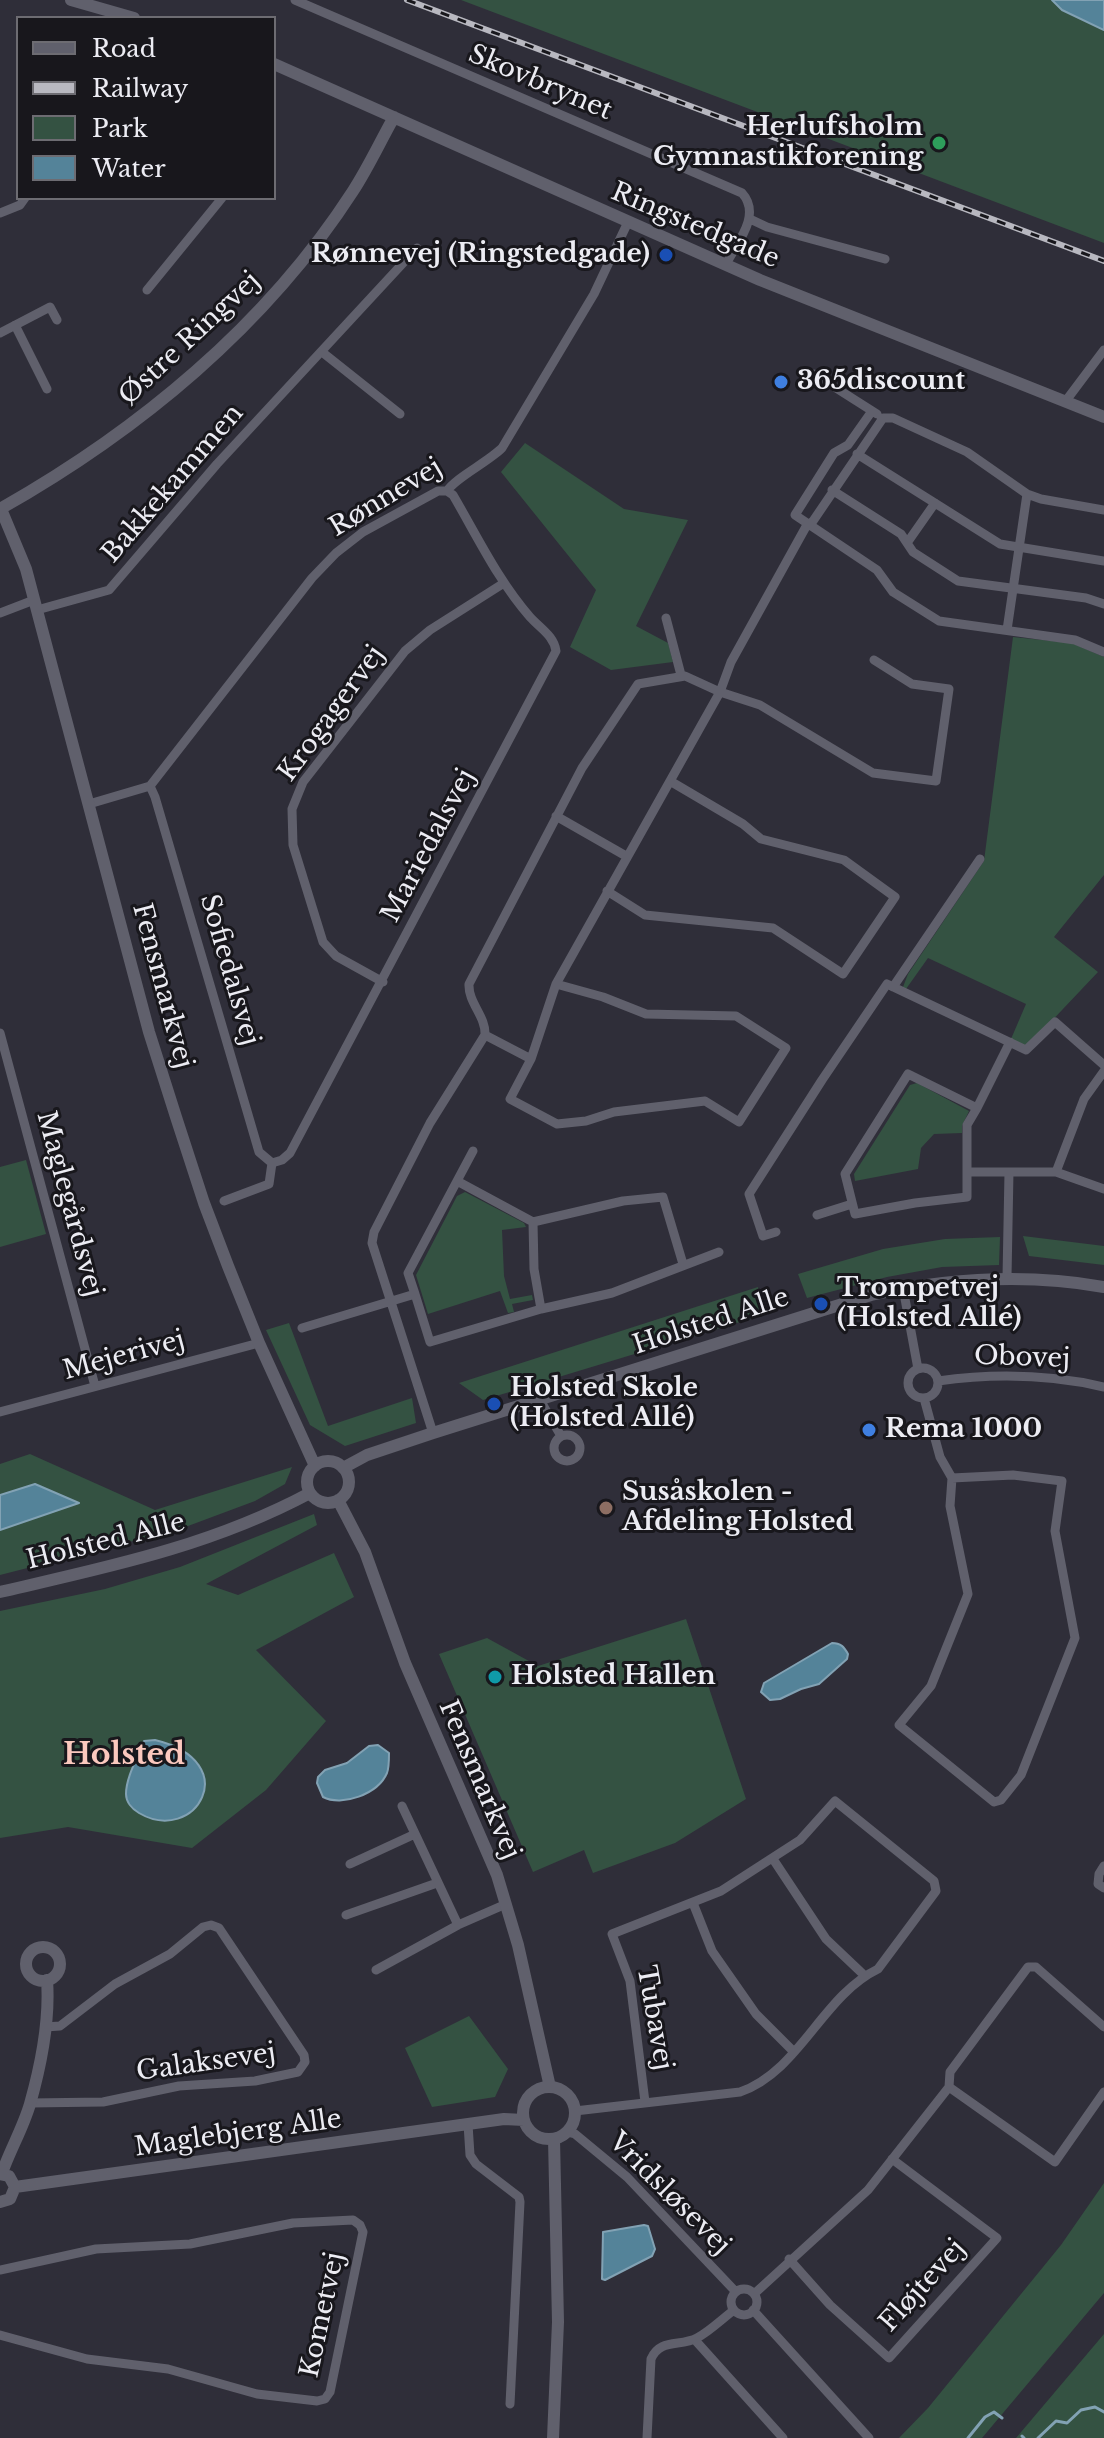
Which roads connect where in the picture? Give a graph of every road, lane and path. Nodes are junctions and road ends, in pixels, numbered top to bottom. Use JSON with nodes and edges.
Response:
{"nodes":[{"id":1,"x":71,"y":0,"type":"edge"},
{"id":2,"x":295,"y":0,"type":"edge"},
{"id":3,"x":91,"y":3,"type":"edge"},
{"id":4,"x":102,"y":14,"type":"edge"},
{"id":5,"x":276,"y":66,"type":"edge"},
{"id":6,"x":394,"y":117,"type":"junction"},
{"id":7,"x":24,"y":200,"type":"edge"},
{"id":8,"x":220,"y":200,"type":"edge"},
{"id":9,"x":0,"y":213,"type":"edge"},
{"id":10,"x":750,"y":219,"type":"junction"},
{"id":11,"x":628,"y":222,"type":"junction"},
{"id":12,"x":417,"y":248,"type":"dead end"},
{"id":13,"x":885,"y":259,"type":"dead end"},
{"id":14,"x":726,"y":264,"type":"junction"},
{"id":15,"x":147,"y":290,"type":"dead end"},
{"id":16,"x":57,"y":320,"type":"dead end"},
{"id":17,"x":15,"y":325,"type":"junction"},
{"id":18,"x":0,"y":333,"type":"edge"},
{"id":19,"x":1104,"y":350,"type":"edge"},
{"id":20,"x":322,"y":352,"type":"junction"},
{"id":21,"x":814,"y":374,"type":"dead end"},
{"id":22,"x":47,"y":389,"type":"dead end"},
{"id":23,"x":1065,"y":402,"type":"junction"},
{"id":24,"x":872,"y":411,"type":"junction"},
{"id":25,"x":400,"y":414,"type":"dead end"},
{"id":26,"x":1104,"y":417,"type":"edge"},
{"id":27,"x":883,"y":418,"type":"junction"},
{"id":28,"x":857,"y":454,"type":"junction"},
{"id":29,"x":832,"y":490,"type":"junction"},
{"id":30,"x":447,"y":491,"type":"junction"},
{"id":31,"x":1027,"y":494,"type":"junction"},
{"id":32,"x":935,"y":503,"type":"junction"},
{"id":33,"x":0,"y":508,"type":"edge"},
{"id":34,"x":1104,"y":510,"type":"edge"},
{"id":35,"x":810,"y":524,"type":"junction"},
{"id":36,"x":907,"y":543,"type":"junction"},
{"id":37,"x":1019,"y":546,"type":"junction"},
{"id":38,"x":1104,"y":561,"type":"edge"},
{"id":39,"x":504,"y":583,"type":"junction"},
{"id":40,"x":1013,"y":588,"type":"junction"},
{"id":41,"x":1104,"y":604,"type":"edge"},
{"id":42,"x":36,"y":605,"type":"junction"},
{"id":43,"x":0,"y":613,"type":"edge"},
{"id":44,"x":666,"y":618,"type":"dead end"},
{"id":45,"x":1007,"y":630,"type":"junction"},
{"id":46,"x":1104,"y":652,"type":"edge"},
{"id":47,"x":874,"y":660,"type":"dead end"},
{"id":48,"x":681,"y":675,"type":"junction"},
{"id":49,"x":720,"y":692,"type":"junction"},
{"id":50,"x":670,"y":781,"type":"junction"},
{"id":51,"x":150,"y":786,"type":"junction"},
{"id":52,"x":89,"y":804,"type":"junction"},
{"id":53,"x":556,"y":816,"type":"junction"},
{"id":54,"x":626,"y":856,"type":"junction"},
{"id":55,"x":980,"y":859,"type":"dead end"},
{"id":56,"x":607,"y":891,"type":"junction"},
{"id":57,"x":383,"y":982,"type":"junction"},
{"id":58,"x":556,"y":984,"type":"junction"},
{"id":59,"x":893,"y":987,"type":"junction"},
{"id":60,"x":0,"y":1033,"type":"edge"},
{"id":61,"x":485,"y":1035,"type":"junction"},
{"id":62,"x":1010,"y":1042,"type":"junction"},
{"id":63,"x":531,"y":1059,"type":"junction"},
{"id":64,"x":1104,"y":1068,"type":"edge"},
{"id":65,"x":977,"y":1108,"type":"junction"},
{"id":66,"x":473,"y":1151,"type":"dead end"},
{"id":67,"x":272,"y":1163,"type":"junction"},
{"id":68,"x":969,"y":1172,"type":"junction"},
{"id":69,"x":1009,"y":1172,"type":"junction"},
{"id":70,"x":1056,"y":1172,"type":"junction"},
{"id":71,"x":457,"y":1181,"type":"junction"},
{"id":72,"x":1104,"y":1189,"type":"edge"},
{"id":73,"x":224,"y":1201,"type":"dead end"},
{"id":74,"x":852,"y":1204,"type":"junction"},
{"id":75,"x":817,"y":1215,"type":"dead end"},
{"id":76,"x":533,"y":1222,"type":"junction"},
{"id":77,"x":776,"y":1232,"type":"dead end"},
{"id":78,"x":719,"y":1252,"type":"dead end"},
{"id":79,"x":683,"y":1264,"type":"junction"},
{"id":80,"x":1007,"y":1277,"type":"junction"},
{"id":81,"x":1104,"y":1287,"type":"edge"},
{"id":82,"x":903,"y":1288,"type":"junction"},
{"id":83,"x":415,"y":1294,"type":"junction"},
{"id":84,"x":391,"y":1301,"type":"junction"},
{"id":85,"x":541,"y":1309,"type":"junction"},
{"id":86,"x":302,"y":1328,"type":"dead end"},
{"id":87,"x":259,"y":1343,"type":"junction"},
{"id":88,"x":918,"y":1369,"type":"junction"},
{"id":89,"x":938,"y":1381,"type":"junction"},
{"id":90,"x":95,"y":1386,"type":"junction"},
{"id":91,"x":1104,"y":1387,"type":"edge"},
{"id":92,"x":924,"y":1398,"type":"junction"},
{"id":93,"x":540,"y":1400,"type":"junction"},
{"id":94,"x":0,"y":1412,"type":"edge"},
{"id":95,"x":433,"y":1433,"type":"junction"},
{"id":96,"x":561,"y":1436,"type":"dead end"},
{"id":97,"x":315,"y":1466,"type":"junction"},
{"id":98,"x":343,"y":1468,"type":"junction"},
{"id":99,"x":952,"y":1478,"type":"junction"},
{"id":100,"x":310,"y":1493,"type":"junction"},
{"id":101,"x":338,"y":1500,"type":"junction"},
{"id":102,"x":0,"y":1592,"type":"edge"},
{"id":103,"x":402,"y":1806,"type":"dead end"},
{"id":104,"x":415,"y":1834,"type":"junction"},
{"id":105,"x":773,"y":1859,"type":"junction"},
{"id":106,"x":350,"y":1864,"type":"dead end"},
{"id":107,"x":1104,"y":1866,"type":"edge"},
{"id":108,"x":437,"y":1883,"type":"junction"},
{"id":109,"x":1104,"y":1888,"type":"edge"},
{"id":110,"x":693,"y":1903,"type":"junction"},
{"id":111,"x":506,"y":1904,"type":"junction"},
{"id":112,"x":346,"y":1915,"type":"dead end"},
{"id":113,"x":458,"y":1925,"type":"junction"},
{"id":114,"x":376,"y":1970,"type":"dead end"},
{"id":115,"x":865,"y":1976,"type":"junction"},
{"id":116,"x":47,"y":1980,"type":"dead end"},
{"id":117,"x":45,"y":2027,"type":"junction"},
{"id":118,"x":1104,"y":2027,"type":"edge"},
{"id":119,"x":793,"y":2051,"type":"junction"},
{"id":120,"x":550,"y":2087,"type":"junction"},
{"id":121,"x":949,"y":2087,"type":"junction"},
{"id":122,"x":1104,"y":2092,"type":"edge"},
{"id":123,"x":645,"y":2102,"type":"junction"},
{"id":124,"x":30,"y":2103,"type":"junction"},
{"id":125,"x":575,"y":2111,"type":"junction"},
{"id":126,"x":524,"y":2120,"type":"junction"},
{"id":127,"x":468,"y":2124,"type":"junction"},
{"id":128,"x":567,"y":2132,"type":"junction"},
{"id":129,"x":554,"y":2139,"type":"junction"},
{"id":130,"x":892,"y":2159,"type":"junction"},
{"id":131,"x":1,"y":2174,"type":"edge"},
{"id":132,"x":15,"y":2187,"type":"junction"},
{"id":133,"x":0,"y":2202,"type":"edge"},
{"id":134,"x":789,"y":2259,"type":"junction"},
{"id":135,"x":0,"y":2270,"type":"edge"},
{"id":136,"x":736,"y":2292,"type":"junction"},
{"id":137,"x":754,"y":2294,"type":"junction"},
{"id":138,"x":734,"y":2310,"type":"junction"},
{"id":139,"x":753,"y":2310,"type":"junction"},
{"id":140,"x":0,"y":2335,"type":"edge"},
{"id":141,"x":695,"y":2340,"type":"junction"},
{"id":142,"x":510,"y":2404,"type":"dead end"},
{"id":143,"x":553,"y":2438,"type":"edge"},
{"id":144,"x":647,"y":2438,"type":"edge"},
{"id":145,"x":783,"y":2438,"type":"edge"},
{"id":146,"x":869,"y":2438,"type":"edge"}],
"edges":[{"from":1,"to":3,"type":"street"},
{"from":2,"to":10,"type":"street","name":"Skovbrynet"},
{"from":3,"to":4,"type":"street"},
{"from":5,"to":6,"type":"street","name":"Ringstedgade"},
{"from":6,"to":11,"type":"street","name":"Ringstedgade"},
{"from":6,"to":33,"type":"street","name":"Østre Ringvej"},
{"from":7,"to":9,"type":"street"},
{"from":8,"to":15,"type":"street"},
{"from":10,"to":13,"type":"street"},
{"from":10,"to":14,"type":"street"},
{"from":11,"to":14,"type":"street","name":"Ringstedgade"},
{"from":11,"to":30,"type":"street","name":"Rønnevej"},
{"from":12,"to":20,"type":"street","name":"Bakkekammen"},
{"from":14,"to":23,"type":"street","name":"Ringstedgade"},
{"from":16,"to":17,"type":"street"},
{"from":17,"to":18,"type":"street"},
{"from":17,"to":22,"type":"street"},
{"from":19,"to":23,"type":"street"},
{"from":20,"to":25,"type":"street"},
{"from":20,"to":42,"type":"street","name":"Bakkekammen"},
{"from":21,"to":24,"type":"street"},
{"from":23,"to":26,"type":"street","name":"Ringstedgade"},
{"from":24,"to":27,"type":"street"},
{"from":24,"to":35,"type":"street"},
{"from":27,"to":28,"type":"street"},
{"from":27,"to":31,"type":"street"},
{"from":28,"to":29,"type":"street"},
{"from":28,"to":32,"type":"street"},
{"from":29,"to":35,"type":"street"},
{"from":29,"to":36,"type":"street"},
{"from":30,"to":39,"type":"street","name":"Mariedalsvej"},
{"from":30,"to":51,"type":"street","name":"Rønnevej"},
{"from":31,"to":34,"type":"street"},
{"from":31,"to":37,"type":"street"},
{"from":32,"to":36,"type":"street"},
{"from":32,"to":37,"type":"street"},
{"from":33,"to":42,"type":"street","name":"Fensmarkvej"},
{"from":35,"to":45,"type":"street"},
{"from":35,"to":49,"type":"street"},
{"from":36,"to":40,"type":"street"},
{"from":37,"to":38,"type":"street"},
{"from":37,"to":40,"type":"street"},
{"from":39,"to":57,"type":"street","name":"Mariedalsvej"},
{"from":39,"to":57,"type":"street","name":"Krogagervej"},
{"from":40,"to":41,"type":"street"},
{"from":40,"to":45,"type":"street"},
{"from":42,"to":43,"type":"street","name":"Bakkekammen"},
{"from":42,"to":52,"type":"street","name":"Fensmarkvej"},
{"from":44,"to":48,"type":"street"},
{"from":45,"to":46,"type":"street"},
{"from":47,"to":49,"type":"street"},
{"from":48,"to":49,"type":"street"},
{"from":48,"to":53,"type":"street"},
{"from":49,"to":50,"type":"street"},
{"from":50,"to":54,"type":"street"},
{"from":50,"to":56,"type":"street"},
{"from":51,"to":52,"type":"street"},
{"from":51,"to":67,"type":"street","name":"Sofiedalsvej"},
{"from":52,"to":87,"type":"street","name":"Fensmarkvej"},
{"from":53,"to":54,"type":"street"},
{"from":53,"to":61,"type":"street"},
{"from":54,"to":56,"type":"street"},
{"from":55,"to":59,"type":"street"},
{"from":56,"to":58,"type":"street"},
{"from":57,"to":67,"type":"street","name":"Mariedalsvej"},
{"from":58,"to":63,"type":"street"},
{"from":58,"to":63,"type":"street"},
{"from":59,"to":62,"type":"street"},
{"from":59,"to":77,"type":"street"},
{"from":60,"to":90,"type":"street","name":"Maglegårdsvej"},
{"from":61,"to":63,"type":"street"},
{"from":61,"to":84,"type":"street"},
{"from":62,"to":64,"type":"street"},
{"from":62,"to":65,"type":"street"},
{"from":64,"to":70,"type":"street"},
{"from":65,"to":68,"type":"street"},
{"from":65,"to":74,"type":"street"},
{"from":66,"to":71,"type":"street"},
{"from":67,"to":73,"type":"street","name":"Mariedalsvej"},
{"from":68,"to":69,"type":"street"},
{"from":68,"to":74,"type":"street"},
{"from":69,"to":70,"type":"street"},
{"from":69,"to":80,"type":"street"},
{"from":70,"to":72,"type":"street"},
{"from":71,"to":76,"type":"street"},
{"from":71,"to":83,"type":"street"},
{"from":74,"to":75,"type":"street"},
{"from":76,"to":79,"type":"street"},
{"from":76,"to":85,"type":"street"},
{"from":78,"to":79,"type":"street"},
{"from":79,"to":85,"type":"street"},
{"from":80,"to":81,"type":"street","name":"Holsted Alle"},
{"from":80,"to":82,"type":"street","name":"Holsted Alle"},
{"from":82,"to":88,"type":"street"},
{"from":82,"to":93,"type":"street","name":"Holsted Alle"},
{"from":83,"to":84,"type":"street"},
{"from":83,"to":85,"type":"street"},
{"from":84,"to":86,"type":"street"},
{"from":84,"to":95,"type":"street"},
{"from":87,"to":90,"type":"street","name":"Mejerivej"},
{"from":87,"to":97,"type":"street","name":"Fensmarkvej"},
{"from":88,"to":89,"type":"street"},
{"from":88,"to":92,"type":"street"},
{"from":89,"to":91,"type":"street","name":"Obovej"},
{"from":89,"to":92,"type":"street"},
{"from":90,"to":94,"type":"street","name":"Mejerivej"},
{"from":92,"to":99,"type":"street"},
{"from":93,"to":95,"type":"street","name":"Holsted Alle"},
{"from":93,"to":96,"type":"street"},
{"from":95,"to":98,"type":"street","name":"Holsted Alle"},
{"from":97,"to":98,"type":"street"},
{"from":97,"to":100,"type":"street"},
{"from":98,"to":101,"type":"street"},
{"from":99,"to":99,"type":"street"},
{"from":100,"to":101,"type":"street"},
{"from":100,"to":102,"type":"street","name":"Holsted Alle"},
{"from":101,"to":111,"type":"street","name":"Fensmarkvej"},
{"from":103,"to":104,"type":"street"},
{"from":104,"to":106,"type":"street"},
{"from":104,"to":108,"type":"street"},
{"from":105,"to":110,"type":"street","name":"Tubavej"},
{"from":105,"to":115,"type":"street"},
{"from":105,"to":115,"type":"street","name":"Tubavej"},
{"from":107,"to":109,"type":"street"},
{"from":108,"to":112,"type":"street"},
{"from":108,"to":113,"type":"street"},
{"from":110,"to":119,"type":"street"},
{"from":110,"to":123,"type":"street","name":"Tubavej"},
{"from":111,"to":113,"type":"street"},
{"from":111,"to":120,"type":"street","name":"Fensmarkvej"},
{"from":113,"to":114,"type":"street"},
{"from":115,"to":119,"type":"street","name":"Tubavej"},
{"from":116,"to":117,"type":"street"},
{"from":117,"to":124,"type":"street"},
{"from":117,"to":124,"type":"street","name":"Galaksevej"},
{"from":118,"to":121,"type":"street"},
{"from":119,"to":123,"type":"street","name":"Tubavej"},
{"from":120,"to":125,"type":"street"},
{"from":120,"to":126,"type":"street"},
{"from":121,"to":122,"type":"street"},
{"from":121,"to":130,"type":"street"},
{"from":123,"to":125,"type":"street","name":"Tubavej"},
{"from":124,"to":131,"type":"street"},
{"from":125,"to":128,"type":"street"},
{"from":126,"to":127,"type":"street","name":"Maglebjerg Alle"},
{"from":126,"to":129,"type":"street"},
{"from":127,"to":132,"type":"street","name":"Maglebjerg Alle"},
{"from":127,"to":142,"type":"street"},
{"from":128,"to":129,"type":"street"},
{"from":128,"to":136,"type":"street","name":"Vridsløsevej"},
{"from":129,"to":143,"type":"street"},
{"from":130,"to":134,"type":"street"},
{"from":130,"to":134,"type":"street","name":"Fløjtevej"},
{"from":131,"to":132,"type":"street"},
{"from":132,"to":133,"type":"street"},
{"from":134,"to":137,"type":"street"},
{"from":135,"to":140,"type":"street","name":"Kometvej"},
{"from":136,"to":137,"type":"street"},
{"from":136,"to":138,"type":"street"},
{"from":137,"to":139,"type":"street"},
{"from":138,"to":139,"type":"street"},
{"from":138,"to":141,"type":"street"},
{"from":139,"to":146,"type":"street"},
{"from":141,"to":144,"type":"street"},
{"from":141,"to":145,"type":"street"}]}
